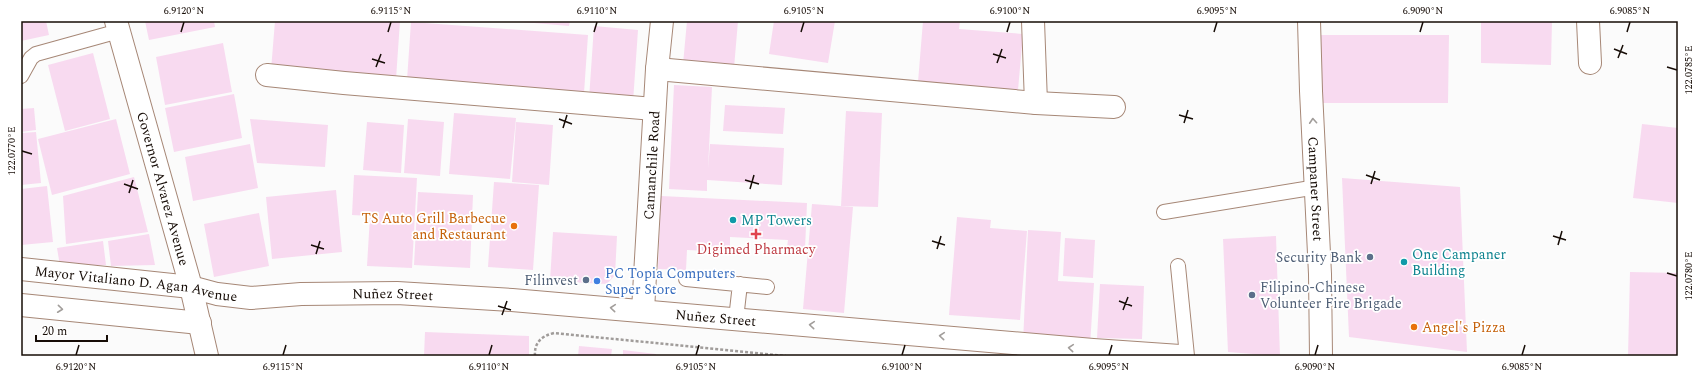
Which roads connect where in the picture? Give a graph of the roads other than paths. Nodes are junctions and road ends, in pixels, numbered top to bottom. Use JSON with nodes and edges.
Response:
{"nodes":[{"id":1,"x":662,"y":21,"type":"edge"},
{"id":2,"x":1033,"y":21,"type":"edge"},
{"id":3,"x":1309,"y":21,"type":"edge"},
{"id":4,"x":1588,"y":21,"type":"edge"},
{"id":5,"x":118,"y":26,"type":"edge"},
{"id":6,"x":1590,"y":62,"type":"dead end"},
{"id":7,"x":657,"y":69,"type":"junction"},
{"id":8,"x":267,"y":75,"type":"dead end"},
{"id":9,"x":21,"y":76,"type":"edge"},
{"id":10,"x":1036,"y":104,"type":"junction"},
{"id":11,"x":1114,"y":106,"type":"dead end"},
{"id":12,"x":654,"y":109,"type":"junction"},
{"id":13,"x":1317,"y":187,"type":"junction"},
{"id":14,"x":1164,"y":212,"type":"dead end"},
{"id":15,"x":1178,"y":266,"type":"dead end"},
{"id":16,"x":21,"y":269,"type":"edge"},
{"id":17,"x":686,"y":279,"type":"dead end"},
{"id":18,"x":740,"y":284,"type":"junction"},
{"id":19,"x":191,"y":287,"type":"junction"},
{"id":20,"x":767,"y":287,"type":"dead end"},
{"id":21,"x":251,"y":298,"type":"joint"},
{"id":22,"x":21,"y":305,"type":"edge"},
{"id":23,"x":643,"y":310,"type":"junction"},
{"id":24,"x":736,"y":319,"type":"junction"},
{"id":25,"x":200,"y":323,"type":"junction"},
{"id":26,"x":1093,"y":353,"type":"edge"},
{"id":27,"x":207,"y":356,"type":"edge"},
{"id":28,"x":1180,"y":356,"type":"edge"},
{"id":29,"x":1187,"y":356,"type":"edge"},
{"id":30,"x":1321,"y":356,"type":"edge"}],
"edges":[{"from":1,"to":7,"type":"main road","name":"Camanchile Road"},
{"from":2,"to":10,"type":"main road"},
{"from":13,"to":3,"type":"main road","name":"Campaner Street","one_way":true},
{"from":4,"to":6,"type":"main road"},
{"from":5,"to":9,"type":"lane"},
{"from":5,"to":19,"type":"main road","name":"Governor Alvarez Avenue"},
{"from":7,"to":10,"type":"main road"},
{"from":7,"to":12,"type":"main road","name":"Camanchile Road"},
{"from":8,"to":12,"type":"main road"},
{"from":10,"to":11,"type":"main road"},
{"from":12,"to":23,"type":"main road","name":"Camanchile Road"},
{"from":13,"to":14,"type":"lane"},
{"from":13,"to":30,"type":"main road","name":"Campaner Street"},
{"from":15,"to":29,"type":"lane"},
{"from":16,"to":19,"type":"main road","name":"Mayor Vitaliano D. Agan Avenue"},
{"from":17,"to":18,"type":"lane"},
{"from":18,"to":20,"type":"lane"},
{"from":18,"to":24,"type":"lane"},
{"from":19,"to":21,"type":"main road","name":"Mayor Vitaliano D. Agan Avenue"},
{"from":19,"to":25,"type":"main road","name":"Governor Alvarez Avenue"},
{"from":23,"to":21,"type":"main road","name":"Nuñez Street","one_way":true},
{"from":22,"to":25,"type":"main road","one_way":true},
{"from":23,"to":24,"type":"main road","name":"Nuñez Street"},
{"from":26,"to":24,"type":"main road","name":"Nuñez Street","one_way":true},
{"from":25,"to":27,"type":"main road","name":"Governor Alvarez Avenue"},
{"from":26,"to":28,"type":"main road","name":"Nuñez Street"}]}
